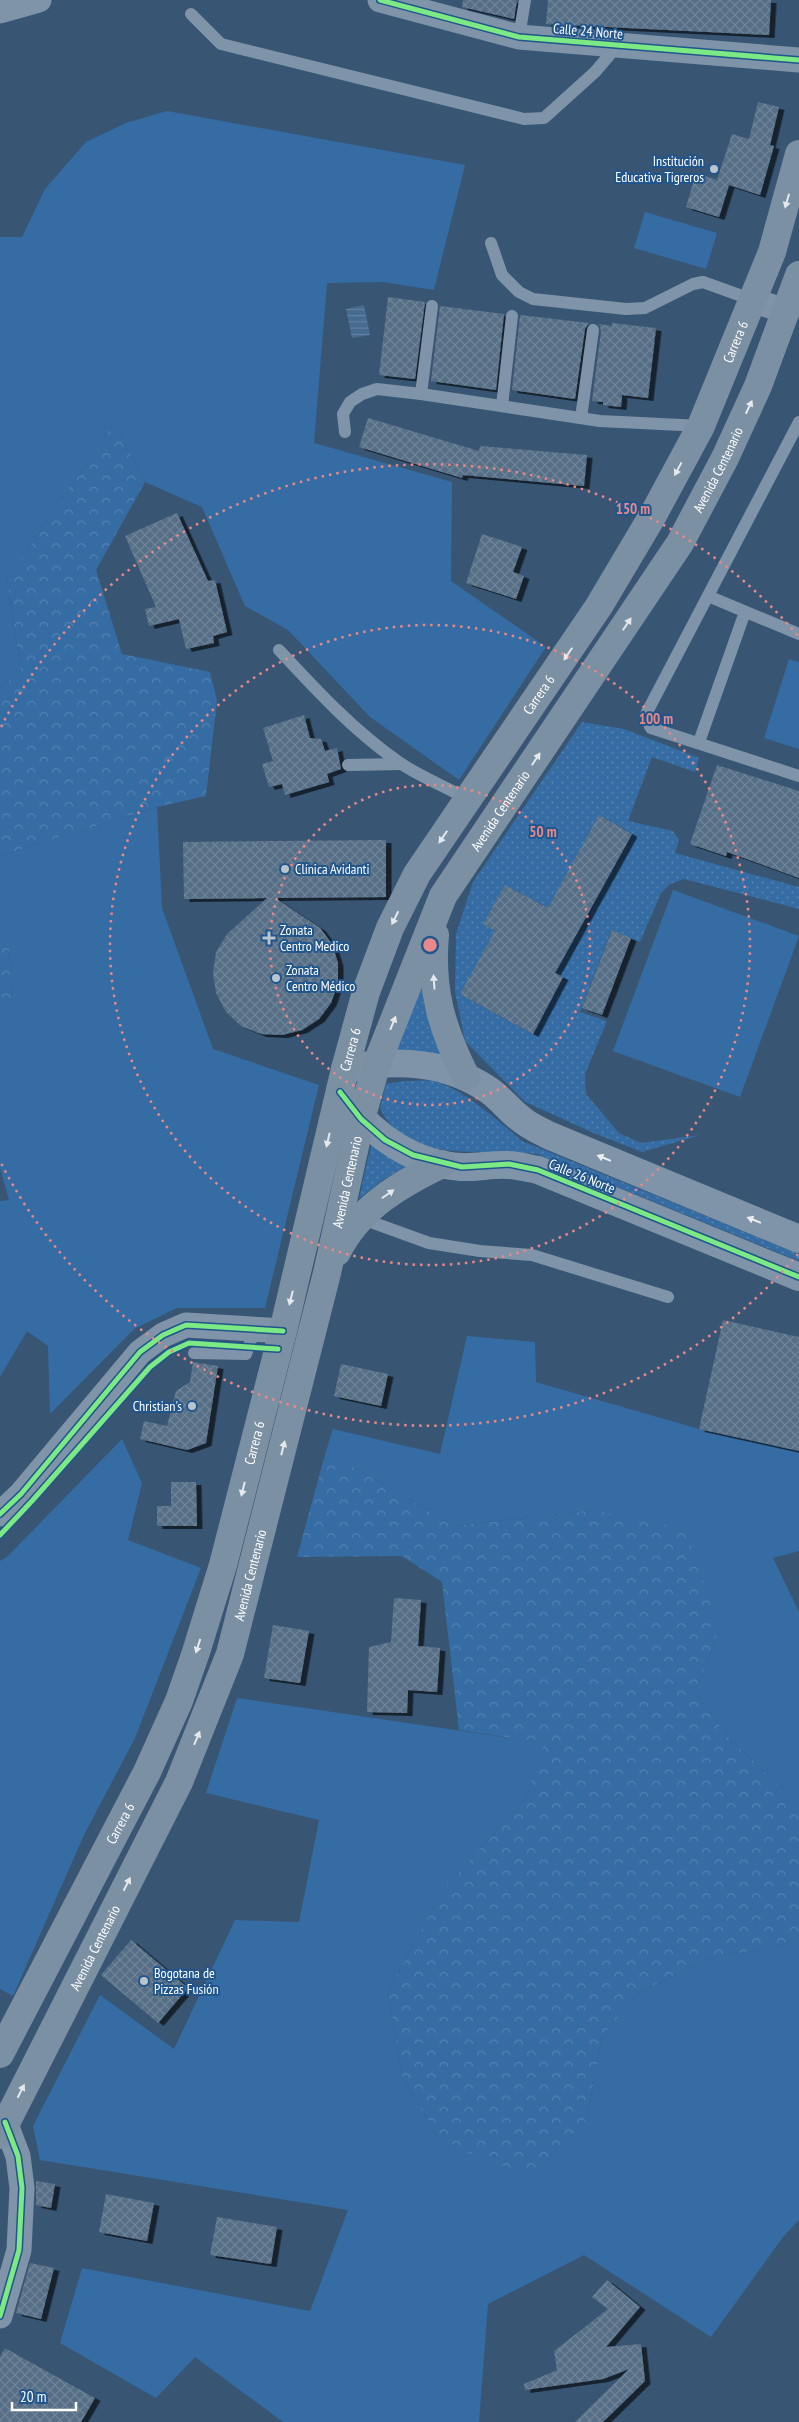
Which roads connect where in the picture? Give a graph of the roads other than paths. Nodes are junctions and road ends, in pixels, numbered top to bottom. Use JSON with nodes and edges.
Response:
{"nodes":[{"id":1,"x":39,"y":0,"type":"edge"},
{"id":2,"x":380,"y":0,"type":"edge"},
{"id":3,"x":525,"y":0,"type":"edge"},
{"id":4,"x":0,"y":11,"type":"edge"},
{"id":5,"x":190,"y":14,"type":"dead end"},
{"id":6,"x":519,"y":37,"type":"junction"},
{"id":7,"x":618,"y":45,"type":"junction"},
{"id":8,"x":799,"y":60,"type":"edge"},
{"id":9,"x":799,"y":154,"type":"edge"},
{"id":10,"x":491,"y":242,"type":"dead end"},
{"id":11,"x":799,"y":275,"type":"edge"},
{"id":12,"x":754,"y":300,"type":"junction"},
{"id":13,"x":432,"y":306,"type":"dead end"},
{"id":14,"x":793,"y":315,"type":"edge"},
{"id":15,"x":512,"y":316,"type":"dead end"},
{"id":16,"x":593,"y":330,"type":"dead end"},
{"id":17,"x":421,"y":394,"type":"junction"},
{"id":18,"x":502,"y":406,"type":"junction"},
{"id":19,"x":581,"y":418,"type":"junction"},
{"id":20,"x":799,"y":422,"type":"edge"},
{"id":21,"x":701,"y":426,"type":"junction"},
{"id":22,"x":345,"y":432,"type":"dead end"},
{"id":23,"x":708,"y":596,"type":"junction"},
{"id":24,"x":745,"y":612,"type":"junction"},
{"id":25,"x":799,"y":634,"type":"edge"},
{"id":26,"x":279,"y":650,"type":"dead end"},
{"id":27,"x":699,"y":742,"type":"junction"},
{"id":28,"x":402,"y":764,"type":"junction"},
{"id":29,"x":348,"y":765,"type":"dead end"},
{"id":30,"x":799,"y":776,"type":"edge"},
{"id":31,"x":468,"y":799,"type":"junction"},
{"id":32,"x":443,"y":896,"type":"junction"},
{"id":33,"x":377,"y":1062,"type":"junction"},
{"id":34,"x":466,"y":1077,"type":"junction"},
{"id":35,"x":342,"y":1081,"type":"junction"},
{"id":36,"x":361,"y":1119,"type":"junction"},
{"id":37,"x":442,"y":1164,"type":"junction"},
{"id":38,"x":360,"y":1218,"type":"junction"},
{"id":39,"x":799,"y":1238,"type":"edge"},
{"id":40,"x":327,"y":1273,"type":"junction"},
{"id":41,"x":799,"y":1277,"type":"edge"},
{"id":42,"x":668,"y":1297,"type":"dead end"},
{"id":43,"x":255,"y":1329,"type":"junction"},
{"id":44,"x":283,"y":1331,"type":"junction"},
{"id":45,"x":194,"y":1353,"type":"dead end"},
{"id":46,"x":0,"y":1514,"type":"edge"},
{"id":47,"x":0,"y":2054,"type":"edge"},
{"id":48,"x":2,"y":2129,"type":"edge"},
{"id":49,"x":0,"y":2316,"type":"edge"}],
"edges":[{"from":1,"to":4,"type":"street"},
{"from":2,"to":6,"type":"street","name":"Calle 24 Norte"},
{"from":3,"to":6,"type":"lane"},
{"from":5,"to":7,"type":"lane"},
{"from":6,"to":7,"type":"street","name":"Calle 24 Norte"},
{"from":7,"to":8,"type":"street","name":"Calle 24 Norte"},
{"from":9,"to":12,"type":"main road","name":"Carrera 6","one_way":true},
{"from":10,"to":12,"type":"lane"},
{"from":11,"to":14,"type":"main road","name":"Avenida Centenario"},
{"from":12,"to":14,"type":"street"},
{"from":12,"to":21,"type":"main road","name":"Carrera 6"},
{"from":13,"to":17,"type":"lane"},
{"from":32,"to":14,"type":"main road","name":"Avenida Centenario","one_way":true},
{"from":15,"to":18,"type":"lane"},
{"from":16,"to":19,"type":"lane"},
{"from":17,"to":18,"type":"lane"},
{"from":17,"to":22,"type":"lane"},
{"from":18,"to":19,"type":"lane"},
{"from":19,"to":21,"type":"lane"},
{"from":20,"to":23,"type":"lane"},
{"from":21,"to":31,"type":"main road","name":"Carrera 6","one_way":true},
{"from":23,"to":24,"type":"lane"},
{"from":23,"to":27,"type":"lane"},
{"from":24,"to":25,"type":"lane"},
{"from":24,"to":27,"type":"lane"},
{"from":26,"to":28,"type":"lane"},
{"from":27,"to":30,"type":"lane"},
{"from":28,"to":29,"type":"lane"},
{"from":28,"to":31,"type":"lane"},
{"from":31,"to":35,"type":"main road","name":"Carrera 6","one_way":true},
{"from":33,"to":32,"type":"main road","name":"Avenida Centenario","one_way":true},
{"from":34,"to":32,"type":"main road","one_way":true},
{"from":33,"to":34,"type":"street","name":"Calle 26 Norte"},
{"from":33,"to":35,"type":"street","name":"Calle 26 Norte"},
{"from":33,"to":36,"type":"main road","name":"Avenida Centenario"},
{"from":39,"to":34,"type":"street","name":"Calle 26 Norte","one_way":true},
{"from":35,"to":36,"type":"street","name":"Calle 26 Norte"},
{"from":35,"to":44,"type":"main road","name":"Carrera 6","one_way":true},
{"from":36,"to":37,"type":"street","name":"Calle 26 Norte"},
{"from":36,"to":40,"type":"main road","name":"Avenida Centenario"},
{"from":38,"to":37,"type":"main road","one_way":true},
{"from":37,"to":41,"type":"street","name":"Calle 26 Norte"},
{"from":38,"to":40,"type":"main road"},
{"from":38,"to":42,"type":"lane"},
{"from":48,"to":40,"type":"main road","name":"Avenida Centenario","one_way":true},
{"from":43,"to":44,"type":"street"},
{"from":43,"to":45,"type":"lane"},
{"from":43,"to":46,"type":"street"},
{"from":44,"to":47,"type":"main road","name":"Carrera 6","one_way":true},
{"from":48,"to":49,"type":"street"}]}
